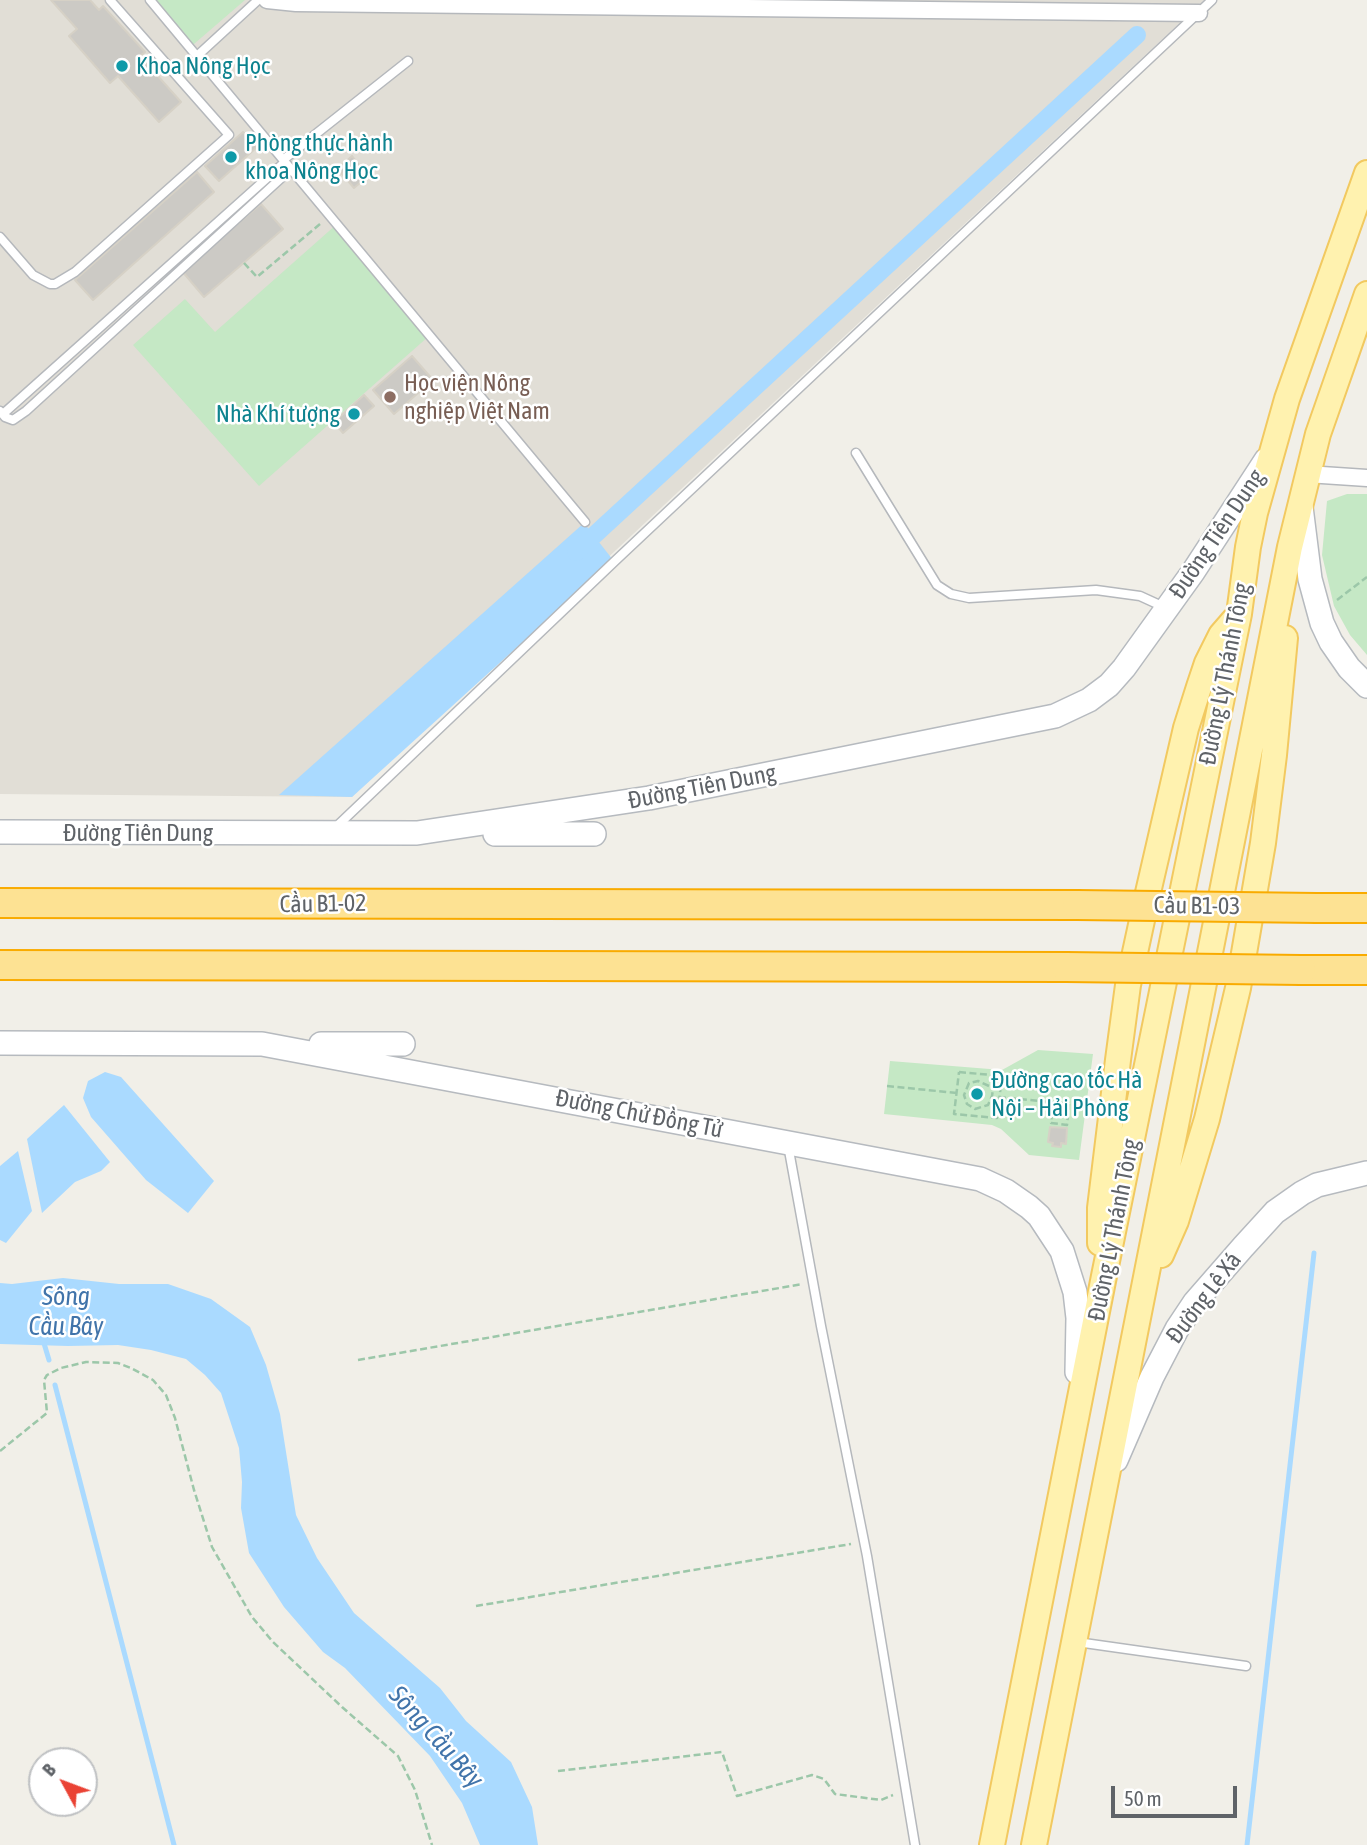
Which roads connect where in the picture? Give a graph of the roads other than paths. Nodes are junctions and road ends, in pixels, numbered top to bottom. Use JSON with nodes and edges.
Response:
{"nodes":[{"id":1,"x":110,"y":0,"type":"edge"},
{"id":2,"x":150,"y":0,"type":"edge"},
{"id":3,"x":258,"y":0,"type":"edge"},
{"id":4,"x":267,"y":0,"type":"edge"},
{"id":5,"x":1212,"y":0,"type":"edge"},
{"id":6,"x":1199,"y":13,"type":"junction"},
{"id":7,"x":197,"y":56,"type":"junction"},
{"id":8,"x":408,"y":61,"type":"dead end"},
{"id":9,"x":286,"y":164,"type":"junction"},
{"id":10,"x":1367,"y":173,"type":"edge"},
{"id":11,"x":0,"y":237,"type":"edge"},
{"id":12,"x":1367,"y":294,"type":"edge"},
{"id":13,"x":1,"y":412,"type":"edge"},
{"id":14,"x":856,"y":453,"type":"dead end"},
{"id":15,"x":1270,"y":454,"type":"junction"},
{"id":16,"x":1307,"y":474,"type":"junction"},
{"id":17,"x":1367,"y":478,"type":"edge"},
{"id":18,"x":1300,"y":501,"type":"junction"},
{"id":19,"x":585,"y":522,"type":"dead end"},
{"id":20,"x":1281,"y":592,"type":"junction"},
{"id":21,"x":1167,"y":608,"type":"junction"},
{"id":22,"x":1239,"y":614,"type":"junction"},
{"id":23,"x":1367,"y":686,"type":"edge"},
{"id":24,"x":0,"y":832,"type":"edge"},
{"id":25,"x":330,"y":833,"type":"junction"},
{"id":26,"x":417,"y":834,"type":"junction"},
{"id":27,"x":594,"y":834,"type":"dead end"},
{"id":28,"x":0,"y":903,"type":"edge"},
{"id":29,"x":1077,"y":905,"type":"joint"},
{"id":30,"x":1367,"y":908,"type":"edge"},
{"id":31,"x":0,"y":965,"type":"edge"},
{"id":32,"x":1367,"y":970,"type":"edge"},
{"id":33,"x":0,"y":1043,"type":"edge"},
{"id":34,"x":262,"y":1044,"type":"junction"},
{"id":35,"x":403,"y":1044,"type":"dead end"},
{"id":36,"x":788,"y":1142,"type":"junction"},
{"id":37,"x":1367,"y":1173,"type":"edge"},
{"id":38,"x":1104,"y":1276,"type":"junction"},
{"id":39,"x":1144,"y":1287,"type":"junction"},
{"id":40,"x":1073,"y":1435,"type":"junction"},
{"id":41,"x":1105,"y":1486,"type":"junction"},
{"id":42,"x":1033,"y":1635,"type":"junction"},
{"id":43,"x":1074,"y":1642,"type":"junction"},
{"id":44,"x":1246,"y":1666,"type":"dead end"},
{"id":45,"x":915,"y":1845,"type":"edge"},
{"id":46,"x":992,"y":1845,"type":"edge"},
{"id":47,"x":1034,"y":1845,"type":"edge"}],
"edges":[{"from":1,"to":11,"type":"lane"},
{"from":2,"to":7,"type":"lane"},
{"from":3,"to":7,"type":"lane"},
{"from":4,"to":6,"type":"street"},
{"from":5,"to":6,"type":"lane"},
{"from":6,"to":25,"type":"lane"},
{"from":7,"to":9,"type":"lane"},
{"from":8,"to":9,"type":"lane"},
{"from":9,"to":13,"type":"lane"},
{"from":9,"to":13,"type":"lane"},
{"from":9,"to":19,"type":"lane"},
{"from":10,"to":15,"type":"main road","name":"Đường Lý Thánh Tông"},
{"from":12,"to":16,"type":"main road","name":"Đường Lý Thánh Tông"},
{"from":14,"to":21,"type":"lane"},
{"from":15,"to":21,"type":"main road","name":"Đường Tiên Dung"},
{"from":15,"to":22,"type":"main road","name":"Đường Lý Thánh Tông"},
{"from":16,"to":17,"type":"street"},
{"from":16,"to":18,"type":"main road","name":"Đường Lý Thánh Tông"},
{"from":18,"to":20,"type":"main road","name":"Đường Lý Thánh Tông"},
{"from":18,"to":23,"type":"main road"},
{"from":20,"to":39,"type":"main road","name":"Đường Lý Thánh Tông"},
{"from":20,"to":39,"type":"main road"},
{"from":21,"to":26,"type":"main road","name":"Đường Tiên Dung"},
{"from":22,"to":38,"type":"main road","name":"Đường Lý Thánh Tông"},
{"from":22,"to":38,"type":"main road"},
{"from":24,"to":25,"type":"main road","name":"Đường Tiên Dung"},
{"from":25,"to":26,"type":"main road","name":"Đường Tiên Dung"},
{"from":26,"to":27,"type":"main road"},
{"from":28,"to":29,"type":"highway","name":"Cầu B1-02"},
{"from":29,"to":30,"type":"highway","name":"Cầu B1-03","bridge":true},
{"from":31,"to":32,"type":"highway","bridge":true},
{"from":33,"to":34,"type":"main road","name":"Đường Chử Đồng Tử"},
{"from":34,"to":35,"type":"main road"},
{"from":34,"to":36,"type":"main road","name":"Đường Chử Đồng Tử"},
{"from":36,"to":40,"type":"main road","name":"Đường Chử Đồng Tử"},
{"from":36,"to":45,"type":"lane"},
{"from":37,"to":41,"type":"main road","name":"Đường Lê Xá"},
{"from":38,"to":40,"type":"main road","name":"Đường Lý Thánh Tông"},
{"from":39,"to":41,"type":"main road","name":"Đường Lý Thánh Tông"},
{"from":40,"to":42,"type":"main road","name":"Đường Lý Thánh Tông"},
{"from":41,"to":43,"type":"main road","name":"Đường Lý Thánh Tông"},
{"from":42,"to":43,"type":"main road"},
{"from":42,"to":46,"type":"main road","name":"Đường Lý Thánh Tông"},
{"from":43,"to":44,"type":"lane"},
{"from":43,"to":47,"type":"main road","name":"Đường Lý Thánh Tông"}]}
